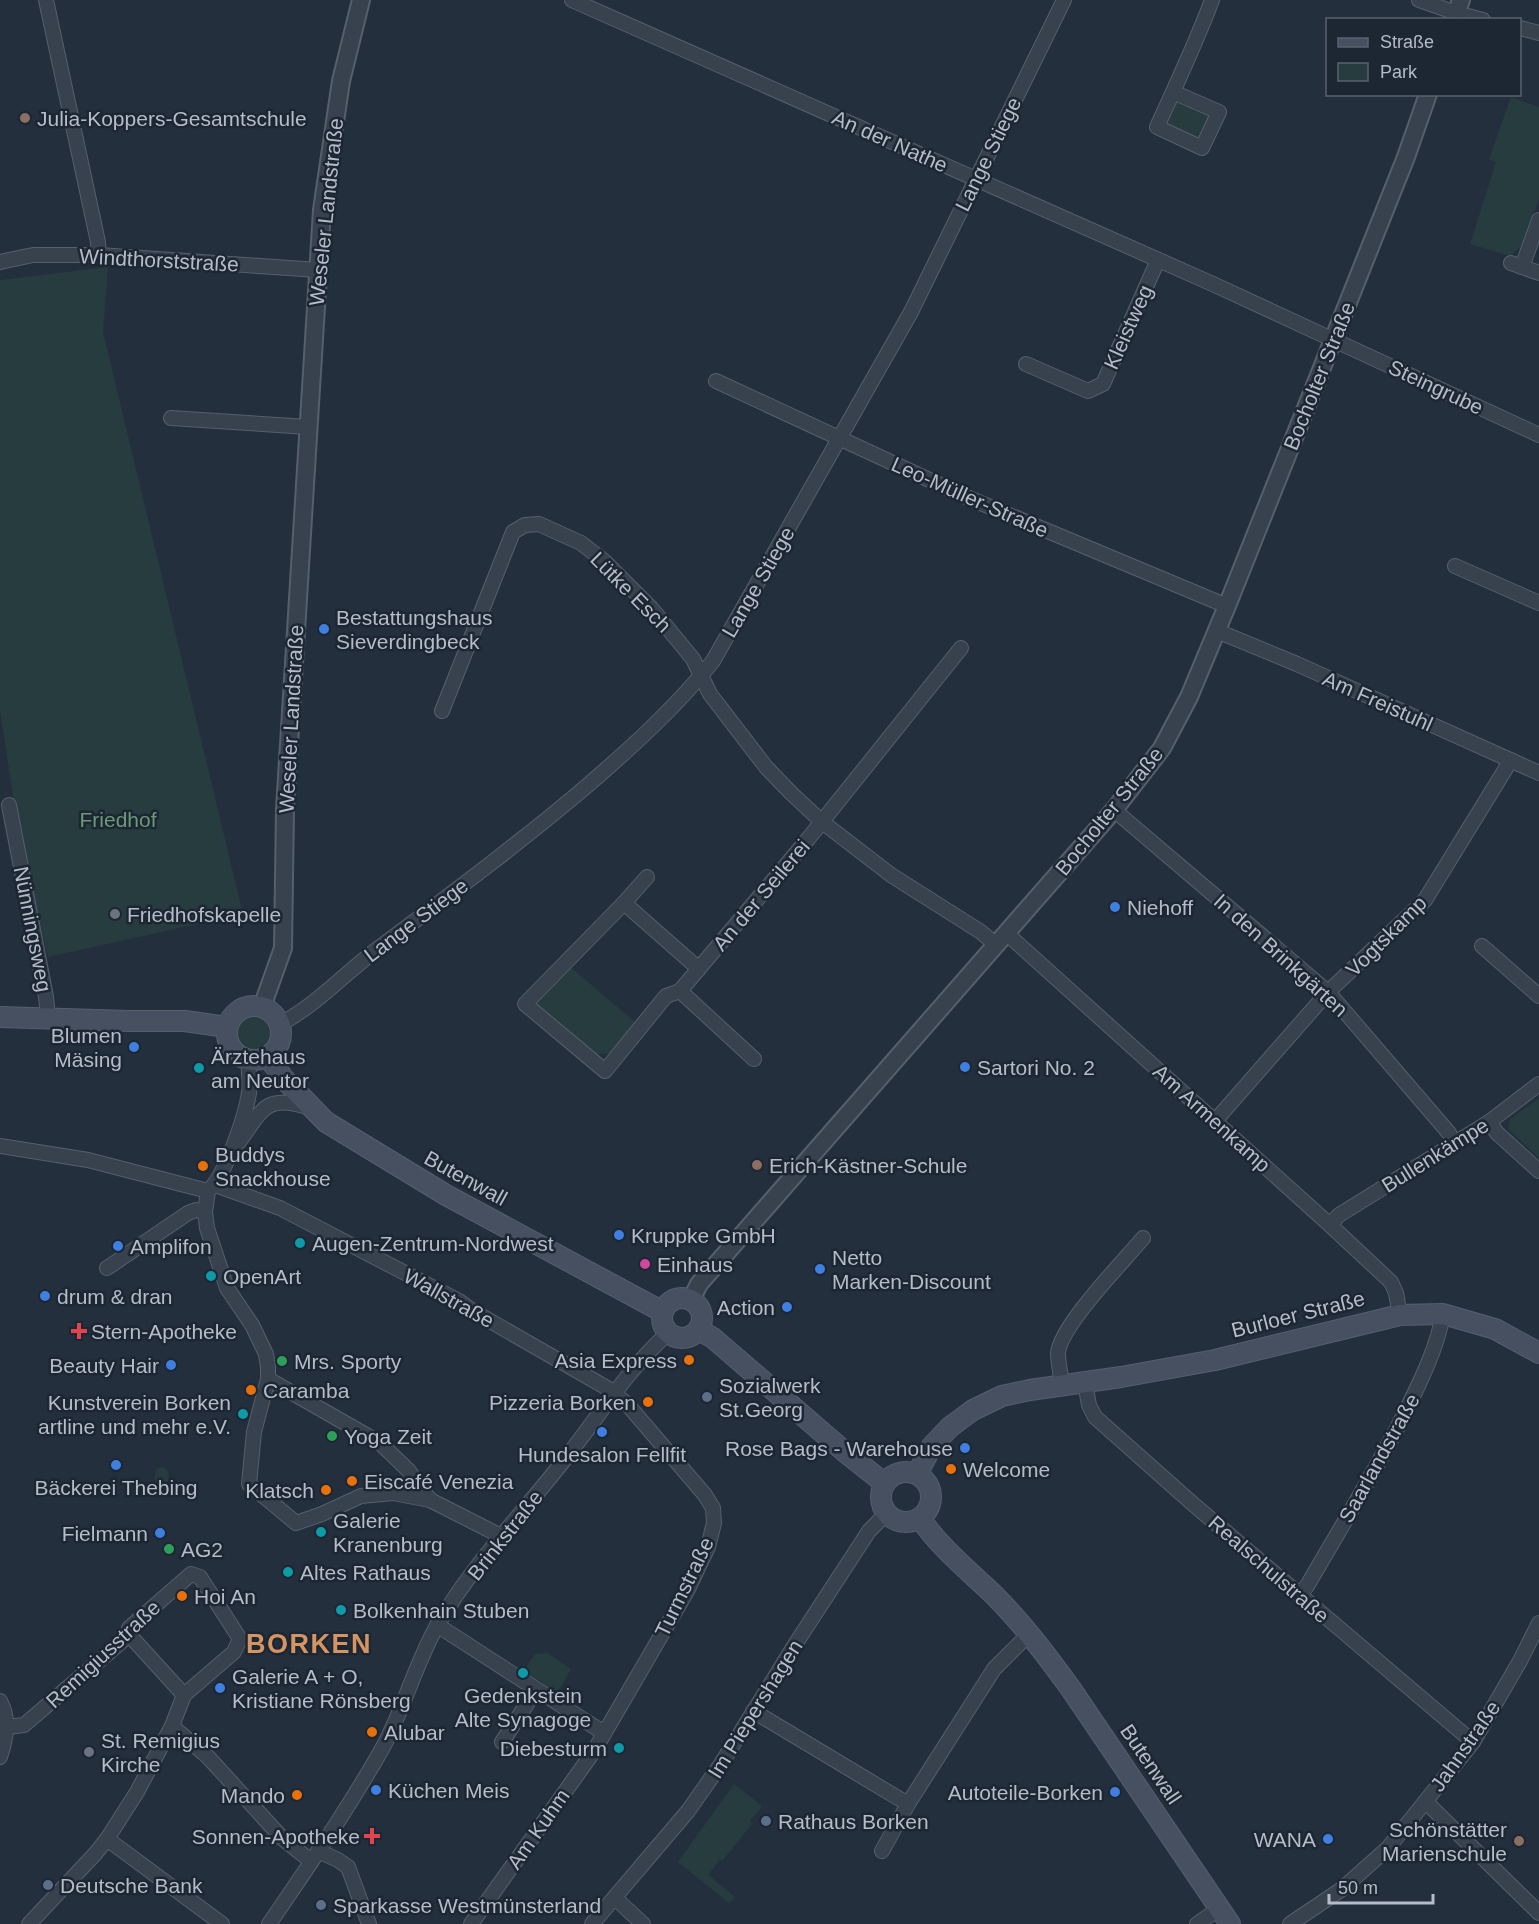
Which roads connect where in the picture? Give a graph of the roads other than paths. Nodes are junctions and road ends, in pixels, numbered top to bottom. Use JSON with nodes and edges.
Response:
{"nodes":[{"id":1,"x":46,"y":0,"type":"edge"},
{"id":2,"x":361,"y":0,"type":"edge"},
{"id":3,"x":1064,"y":0,"type":"edge"},
{"id":4,"x":1212,"y":0,"type":"edge"},
{"id":5,"x":1419,"y":0,"type":"edge"},
{"id":6,"x":577,"y":1,"type":"edge"},
{"id":7,"x":1457,"y":11,"type":"edge"},
{"id":8,"x":1477,"y":18,"type":"edge"},
{"id":9,"x":1521,"y":28,"type":"edge"},
{"id":10,"x":1539,"y":33,"type":"edge"},
{"id":11,"x":1173,"y":92,"type":"junction"},
{"id":12,"x":1427,"y":96,"type":"edge"},
{"id":13,"x":976,"y":179,"type":"junction"},
{"id":14,"x":1539,"y":220,"type":"edge"},
{"id":15,"x":99,"y":255,"type":"junction"},
{"id":16,"x":1158,"y":260,"type":"junction"},
{"id":17,"x":0,"y":262,"type":"edge"},
{"id":18,"x":318,"y":270,"type":"junction"},
{"id":19,"x":1539,"y":273,"type":"edge"},
{"id":20,"x":1334,"y":339,"type":"junction"},
{"id":21,"x":1026,"y":364,"type":"dead end"},
{"id":22,"x":716,"y":381,"type":"dead end"},
{"id":23,"x":171,"y":418,"type":"dead end"},
{"id":24,"x":308,"y":427,"type":"junction"},
{"id":25,"x":1539,"y":435,"type":"edge"},
{"id":26,"x":840,"y":439,"type":"junction"},
{"id":27,"x":1455,"y":566,"type":"dead end"},
{"id":28,"x":1539,"y":603,"type":"edge"},
{"id":29,"x":1227,"y":606,"type":"junction"},
{"id":30,"x":1217,"y":632,"type":"junction"},
{"id":31,"x":961,"y":648,"type":"dead end"},
{"id":32,"x":700,"y":677,"type":"junction"},
{"id":33,"x":442,"y":711,"type":"dead end"},
{"id":34,"x":1511,"y":760,"type":"junction"},
{"id":35,"x":1539,"y":773,"type":"edge"},
{"id":36,"x":9,"y":805,"type":"dead end"},
{"id":37,"x":1114,"y":810,"type":"junction"},
{"id":38,"x":821,"y":821,"type":"junction"},
{"id":39,"x":647,"y":877,"type":"dead end"},
{"id":40,"x":624,"y":903,"type":"junction"},
{"id":41,"x":1001,"y":939,"type":"junction"},
{"id":42,"x":1482,"y":946,"type":"dead end"},
{"id":43,"x":699,"y":969,"type":"junction"},
{"id":44,"x":680,"y":992,"type":"junction"},
{"id":45,"x":1328,"y":992,"type":"junction"},
{"id":46,"x":1539,"y":996,"type":"edge"},
{"id":47,"x":262,"y":1007,"type":"junction"},
{"id":48,"x":0,"y":1017,"type":"edge"},
{"id":49,"x":48,"y":1017,"type":"junction"},
{"id":50,"x":280,"y":1024,"type":"junction"},
{"id":51,"x":227,"y":1027,"type":"junction"},
{"id":52,"x":268,"y":1057,"type":"junction"},
{"id":53,"x":754,"y":1059,"type":"dead end"},
{"id":54,"x":248,"y":1060,"type":"junction"},
{"id":55,"x":1539,"y":1084,"type":"edge"},
{"id":56,"x":311,"y":1108,"type":"junction"},
{"id":57,"x":1215,"y":1121,"type":"junction"},
{"id":58,"x":1489,"y":1122,"type":"junction"},
{"id":59,"x":1455,"y":1144,"type":"junction"},
{"id":60,"x":0,"y":1146,"type":"edge"},
{"id":61,"x":231,"y":1152,"type":"junction"},
{"id":62,"x":1539,"y":1171,"type":"edge"},
{"id":63,"x":211,"y":1188,"type":"junction"},
{"id":64,"x":205,"y":1212,"type":"junction"},
{"id":65,"x":1330,"y":1225,"type":"junction"},
{"id":66,"x":1143,"y":1238,"type":"dead end"},
{"id":67,"x":107,"y":1268,"type":"dead end"},
{"id":68,"x":691,"y":1300,"type":"junction"},
{"id":69,"x":663,"y":1312,"type":"junction"},
{"id":70,"x":1443,"y":1314,"type":"junction"},
{"id":71,"x":1400,"y":1315,"type":"junction"},
{"id":72,"x":699,"y":1330,"type":"junction"},
{"id":73,"x":668,"y":1333,"type":"junction"},
{"id":74,"x":1539,"y":1353,"type":"edge"},
{"id":75,"x":268,"y":1379,"type":"junction"},
{"id":76,"x":1085,"y":1383,"type":"junction"},
{"id":77,"x":1062,"y":1385,"type":"junction"},
{"id":78,"x":613,"y":1392,"type":"junction"},
{"id":79,"x":917,"y":1474,"type":"junction"},
{"id":80,"x":884,"y":1483,"type":"junction"},
{"id":81,"x":430,"y":1500,"type":"junction"},
{"id":82,"x":886,"y":1514,"type":"junction"},
{"id":83,"x":920,"y":1518,"type":"junction"},
{"id":84,"x":501,"y":1536,"type":"junction"},
{"id":85,"x":1299,"y":1595,"type":"junction"},
{"id":86,"x":1539,"y":1623,"type":"edge"},
{"id":87,"x":437,"y":1625,"type":"junction"},
{"id":88,"x":1029,"y":1634,"type":"junction"},
{"id":89,"x":128,"y":1637,"type":"junction"},
{"id":90,"x":536,"y":1690,"type":"junction"},
{"id":91,"x":184,"y":1695,"type":"junction"},
{"id":92,"x":0,"y":1701,"type":"edge"},
{"id":93,"x":753,"y":1711,"type":"junction"},
{"id":94,"x":172,"y":1726,"type":"junction"},
{"id":95,"x":7,"y":1727,"type":"junction"},
{"id":96,"x":604,"y":1733,"type":"junction"},
{"id":97,"x":502,"y":1742,"type":"dead end"},
{"id":98,"x":1473,"y":1742,"type":"junction"},
{"id":99,"x":0,"y":1757,"type":"edge"},
{"id":100,"x":1426,"y":1802,"type":"junction"},
{"id":101,"x":908,"y":1804,"type":"junction"},
{"id":102,"x":107,"y":1839,"type":"junction"},
{"id":103,"x":882,"y":1851,"type":"dead end"},
{"id":104,"x":315,"y":1856,"type":"junction"},
{"id":105,"x":615,"y":1898,"type":"junction"},
{"id":106,"x":1539,"y":1913,"type":"edge"},
{"id":107,"x":1225,"y":1916,"type":"edge"},
{"id":108,"x":29,"y":1924,"type":"edge"},
{"id":109,"x":222,"y":1924,"type":"edge"},
{"id":110,"x":269,"y":1924,"type":"edge"},
{"id":111,"x":369,"y":1924,"type":"edge"},
{"id":112,"x":471,"y":1924,"type":"edge"},
{"id":113,"x":592,"y":1924,"type":"edge"},
{"id":114,"x":643,"y":1924,"type":"edge"},
{"id":115,"x":1197,"y":1924,"type":"edge"},
{"id":116,"x":1290,"y":1924,"type":"edge"}],
"edges":[{"from":1,"to":15,"type":"street"},
{"from":2,"to":18,"type":"street","name":"Weseler Landstraße"},
{"from":3,"to":13,"type":"street","name":"Lange Stiege"},
{"from":4,"to":11,"type":"street"},
{"from":5,"to":7,"type":"street"},
{"from":6,"to":13,"type":"street","name":"An der Nathe"},
{"from":7,"to":8,"type":"street"},
{"from":9,"to":10,"type":"street"},
{"from":11,"to":11,"type":"street"},
{"from":12,"to":20,"type":"street","name":"Bocholter Straße"},
{"from":13,"to":16,"type":"street","name":"An der Nathe"},
{"from":13,"to":26,"type":"street","name":"Lange Stiege"},
{"from":14,"to":19,"type":"street"},
{"from":15,"to":17,"type":"street","name":"Windthorststraße"},
{"from":15,"to":18,"type":"street","name":"Windthorststraße"},
{"from":16,"to":20,"type":"street","name":"An der Nathe"},
{"from":16,"to":21,"type":"street","name":"Kleistweg"},
{"from":18,"to":24,"type":"street","name":"Weseler Landstraße"},
{"from":20,"to":25,"type":"street","name":"Steingrube"},
{"from":20,"to":29,"type":"street","name":"Bocholter Straße"},
{"from":22,"to":26,"type":"street","name":"Leo-Müller-Straße"},
{"from":23,"to":24,"type":"street"},
{"from":24,"to":47,"type":"street","name":"Weseler Landstraße"},
{"from":26,"to":29,"type":"street","name":"Leo-Müller-Straße"},
{"from":26,"to":32,"type":"street","name":"Lange Stiege"},
{"from":27,"to":28,"type":"street"},
{"from":29,"to":30,"type":"street","name":"Bocholter Straße"},
{"from":30,"to":34,"type":"street","name":"Am Freistuhl"},
{"from":30,"to":37,"type":"street","name":"Bocholter Straße"},
{"from":31,"to":38,"type":"street"},
{"from":32,"to":33,"type":"street","name":"Lütke Esch"},
{"from":32,"to":38,"type":"street","name":"Lütke Esch"},
{"from":32,"to":50,"type":"street","name":"Lange Stiege"},
{"from":34,"to":35,"type":"street","name":"Am Freistuhl"},
{"from":34,"to":45,"type":"street","name":"Vogtskamp"},
{"from":36,"to":49,"type":"street","name":"Nünningsweg"},
{"from":37,"to":41,"type":"street","name":"Bocholter Straße"},
{"from":37,"to":45,"type":"street","name":"In den Brinkgärten"},
{"from":38,"to":41,"type":"street","name":"Lütke Esch"},
{"from":38,"to":43,"type":"street","name":"An der Seilerei"},
{"from":39,"to":40,"type":"street"},
{"from":40,"to":43,"type":"street","name":"An der Seilerei"},
{"from":40,"to":44,"type":"street","name":"An der Seilerei"},
{"from":41,"to":57,"type":"street","name":"Am Armenkamp"},
{"from":41,"to":68,"type":"street","name":"Bocholter Straße"},
{"from":42,"to":46,"type":"street"},
{"from":43,"to":44,"type":"street","name":"An der Seilerei"},
{"from":44,"to":53,"type":"street"},
{"from":45,"to":57,"type":"street","name":"Vogtskamp"},
{"from":45,"to":59,"type":"street","name":"In den Brinkgärten"},
{"from":47,"to":50,"type":"main road"},
{"from":47,"to":51,"type":"main road"},
{"from":48,"to":49,"type":"main road"},
{"from":49,"to":51,"type":"main road"},
{"from":50,"to":52,"type":"main road"},
{"from":51,"to":54,"type":"main road"},
{"from":52,"to":54,"type":"main road"},
{"from":52,"to":56,"type":"main road","name":"Butenwall"},
{"from":54,"to":61,"type":"street"},
{"from":55,"to":58,"type":"street","name":"Bullenkämpe"},
{"from":56,"to":61,"type":"street"},
{"from":56,"to":69,"type":"main road","name":"Butenwall"},
{"from":57,"to":65,"type":"street","name":"Am Armenkamp"},
{"from":58,"to":59,"type":"street","name":"Bullenkämpe"},
{"from":58,"to":62,"type":"street"},
{"from":59,"to":65,"type":"street","name":"Bullenkämpe"},
{"from":60,"to":63,"type":"street","name":"Wallstraße"},
{"from":61,"to":63,"type":"street"},
{"from":63,"to":64,"type":"street"},
{"from":63,"to":78,"type":"street","name":"Wallstraße"},
{"from":64,"to":67,"type":"street"},
{"from":64,"to":75,"type":"street"},
{"from":65,"to":71,"type":"street","name":"Am Armenkamp"},
{"from":66,"to":77,"type":"street"},
{"from":68,"to":69,"type":"main road"},
{"from":68,"to":72,"type":"main road"},
{"from":69,"to":73,"type":"main road"},
{"from":70,"to":71,"type":"main road","name":"Burloer Straße"},
{"from":70,"to":74,"type":"main road","name":"Burloer Straße"},
{"from":70,"to":85,"type":"street","name":"Saarlandstraße"},
{"from":71,"to":76,"type":"main road","name":"Burloer Straße"},
{"from":72,"to":73,"type":"main road"},
{"from":72,"to":80,"type":"main road"},
{"from":73,"to":78,"type":"street","name":"Brinkstraße"},
{"from":75,"to":81,"type":"street"},
{"from":75,"to":81,"type":"street"},
{"from":76,"to":77,"type":"main road","name":"Burloer Straße"},
{"from":76,"to":85,"type":"street","name":"Realschulstraße"},
{"from":77,"to":79,"type":"main road","name":"Burloer Straße"},
{"from":78,"to":84,"type":"street","name":"Brinkstraße"},
{"from":78,"to":96,"type":"street","name":"Turmstraße"},
{"from":79,"to":80,"type":"main road"},
{"from":79,"to":83,"type":"main road"},
{"from":80,"to":82,"type":"main road"},
{"from":81,"to":84,"type":"street"},
{"from":82,"to":83,"type":"main road"},
{"from":82,"to":93,"type":"street","name":"Im Piepershagen"},
{"from":83,"to":88,"type":"main road","name":"Butenwall"},
{"from":84,"to":87,"type":"street","name":"Brinkstraße"},
{"from":85,"to":98,"type":"street","name":"Realschulstraße"},
{"from":86,"to":98,"type":"street","name":"Jahnstraße"},
{"from":87,"to":90,"type":"street"},
{"from":87,"to":104,"type":"street","name":"Brinkstraße"},
{"from":88,"to":101,"type":"street"},
{"from":88,"to":107,"type":"main road","name":"Butenwall"},
{"from":89,"to":91,"type":"street"},
{"from":89,"to":91,"type":"street","name":"Remigiusstraße"},
{"from":89,"to":95,"type":"street","name":"Remigiusstraße"},
{"from":90,"to":96,"type":"street"},
{"from":90,"to":97,"type":"street"},
{"from":91,"to":94,"type":"street"},
{"from":92,"to":95,"type":"street"},
{"from":93,"to":101,"type":"street"},
{"from":93,"to":105,"type":"street","name":"Im Piepershagen"},
{"from":94,"to":102,"type":"street"},
{"from":94,"to":104,"type":"street"},
{"from":95,"to":99,"type":"street"},
{"from":96,"to":112,"type":"street","name":"Am Kuhm"},
{"from":98,"to":100,"type":"street","name":"Jahnstraße"},
{"from":100,"to":106,"type":"street"},
{"from":100,"to":116,"type":"street","name":"Jahnstraße"},
{"from":101,"to":103,"type":"street"},
{"from":102,"to":108,"type":"street"},
{"from":102,"to":109,"type":"street"},
{"from":104,"to":110,"type":"street","name":"Brinkstraße"},
{"from":104,"to":111,"type":"street"},
{"from":105,"to":113,"type":"street","name":"Im Piepershagen"},
{"from":105,"to":114,"type":"street"},
{"from":107,"to":115,"type":"street"}]}
